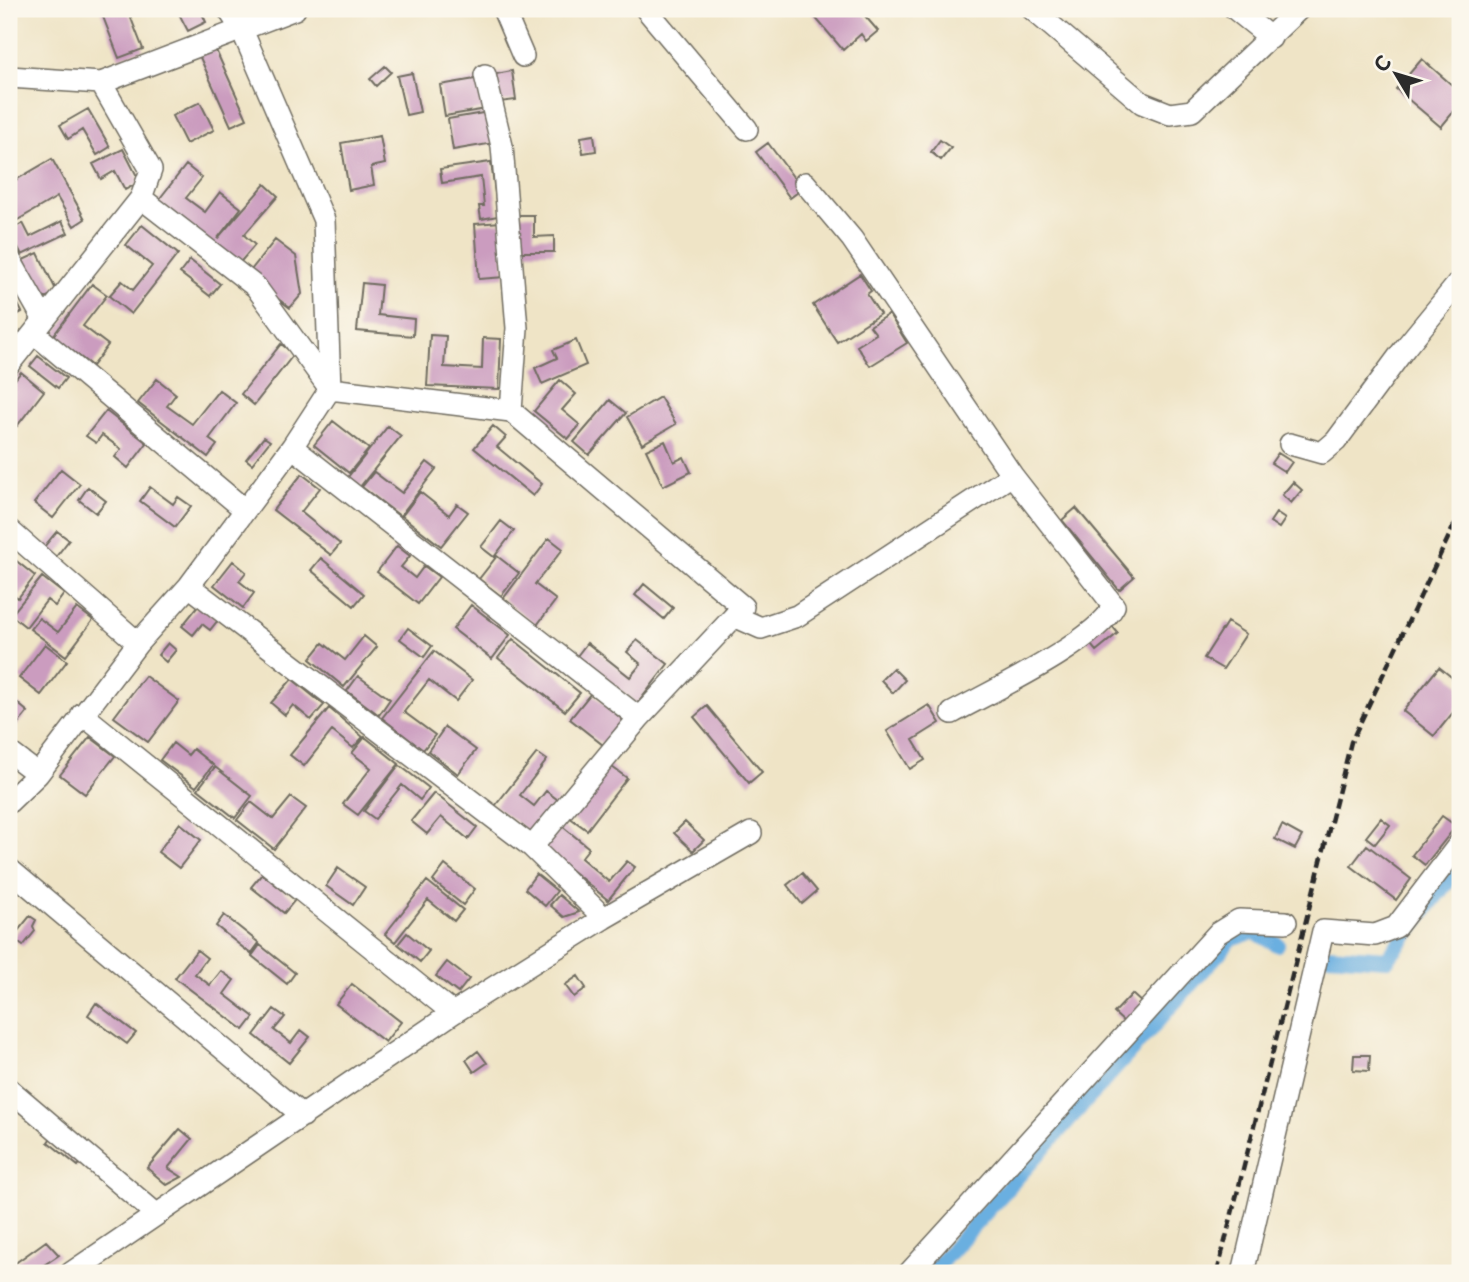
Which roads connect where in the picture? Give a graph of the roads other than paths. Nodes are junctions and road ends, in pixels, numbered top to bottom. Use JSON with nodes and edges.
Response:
{"nodes":[{"id":1,"x":228,"y":9,"type":"edge"},
{"id":2,"x":295,"y":9,"type":"edge"},
{"id":3,"x":503,"y":9,"type":"edge"},
{"id":4,"x":646,"y":9,"type":"edge"},
{"id":5,"x":1032,"y":9,"type":"edge"},
{"id":6,"x":1235,"y":9,"type":"edge"},
{"id":7,"x":1299,"y":9,"type":"edge"},
{"id":8,"x":242,"y":30,"type":"junction"},
{"id":9,"x":1271,"y":38,"type":"junction"},
{"id":10,"x":523,"y":55,"type":"dead end"},
{"id":11,"x":485,"y":75,"type":"dead end"},
{"id":12,"x":9,"y":77,"type":"edge"},
{"id":13,"x":101,"y":83,"type":"junction"},
{"id":14,"x":747,"y":129,"type":"dead end"},
{"id":15,"x":804,"y":183,"type":"dead end"},
{"id":16,"x":141,"y":198,"type":"junction"},
{"id":17,"x":9,"y":258,"type":"edge"},
{"id":18,"x":1460,"y":281,"type":"edge"},
{"id":19,"x":39,"y":327,"type":"junction"},
{"id":20,"x":9,"y":364,"type":"edge"},
{"id":21,"x":330,"y":389,"type":"junction"},
{"id":22,"x":512,"y":411,"type":"junction"},
{"id":23,"x":1290,"y":444,"type":"dead end"},
{"id":24,"x":292,"y":447,"type":"junction"},
{"id":25,"x":1012,"y":475,"type":"junction"},
{"id":26,"x":245,"y":510,"type":"junction"},
{"id":27,"x":9,"y":530,"type":"edge"},
{"id":28,"x":189,"y":586,"type":"junction"},
{"id":29,"x":734,"y":617,"type":"junction"},
{"id":30,"x":138,"y":643,"type":"junction"},
{"id":31,"x":952,"y":713,"type":"dead end"},
{"id":32,"x":82,"y":714,"type":"junction"},
{"id":33,"x":639,"y":718,"type":"junction"},
{"id":34,"x":9,"y":752,"type":"edge"},
{"id":35,"x":38,"y":774,"type":"junction"},
{"id":36,"x":9,"y":802,"type":"edge"},
{"id":37,"x":751,"y":833,"type":"dead end"},
{"id":38,"x":1460,"y":844,"type":"edge"},
{"id":39,"x":532,"y":847,"type":"junction"},
{"id":40,"x":9,"y":869,"type":"edge"},
{"id":41,"x":604,"y":918,"type":"junction"},
{"id":42,"x":1286,"y":922,"type":"dead end"},
{"id":43,"x":453,"y":1013,"type":"junction"},
{"id":44,"x":9,"y":1089,"type":"edge"},
{"id":45,"x":303,"y":1116,"type":"junction"},
{"id":46,"x":156,"y":1214,"type":"junction"},
{"id":47,"x":71,"y":1273,"type":"edge"},
{"id":48,"x":909,"y":1273,"type":"edge"},
{"id":49,"x":1243,"y":1273,"type":"edge"}],
"edges":[{"from":1,"to":8,"type":"street"},
{"from":2,"to":8,"type":"street"},
{"from":3,"to":10,"type":"street"},
{"from":4,"to":14,"type":"street"},
{"from":5,"to":9,"type":"street"},
{"from":6,"to":9,"type":"street"},
{"from":7,"to":9,"type":"street"},
{"from":8,"to":13,"type":"street"},
{"from":8,"to":21,"type":"street"},
{"from":11,"to":22,"type":"street"},
{"from":12,"to":13,"type":"street"},
{"from":13,"to":16,"type":"street"},
{"from":15,"to":25,"type":"street"},
{"from":16,"to":19,"type":"street"},
{"from":16,"to":21,"type":"street"},
{"from":17,"to":19,"type":"street"},
{"from":18,"to":23,"type":"street"},
{"from":19,"to":20,"type":"street"},
{"from":19,"to":26,"type":"street"},
{"from":21,"to":22,"type":"street"},
{"from":21,"to":24,"type":"street"},
{"from":22,"to":29,"type":"street"},
{"from":24,"to":26,"type":"street"},
{"from":24,"to":33,"type":"street"},
{"from":25,"to":29,"type":"street"},
{"from":25,"to":31,"type":"street"},
{"from":26,"to":28,"type":"street"},
{"from":27,"to":30,"type":"street"},
{"from":28,"to":30,"type":"street"},
{"from":28,"to":39,"type":"street"},
{"from":29,"to":33,"type":"street"},
{"from":30,"to":32,"type":"street"},
{"from":32,"to":35,"type":"street"},
{"from":32,"to":43,"type":"street"},
{"from":33,"to":39,"type":"street"},
{"from":34,"to":35,"type":"street"},
{"from":35,"to":36,"type":"street"},
{"from":37,"to":41,"type":"street"},
{"from":38,"to":49,"type":"street"},
{"from":39,"to":41,"type":"street"},
{"from":40,"to":45,"type":"street"},
{"from":41,"to":43,"type":"street"},
{"from":42,"to":48,"type":"street"},
{"from":43,"to":45,"type":"street"},
{"from":44,"to":46,"type":"street"},
{"from":45,"to":46,"type":"street"},
{"from":46,"to":47,"type":"street"}]}
